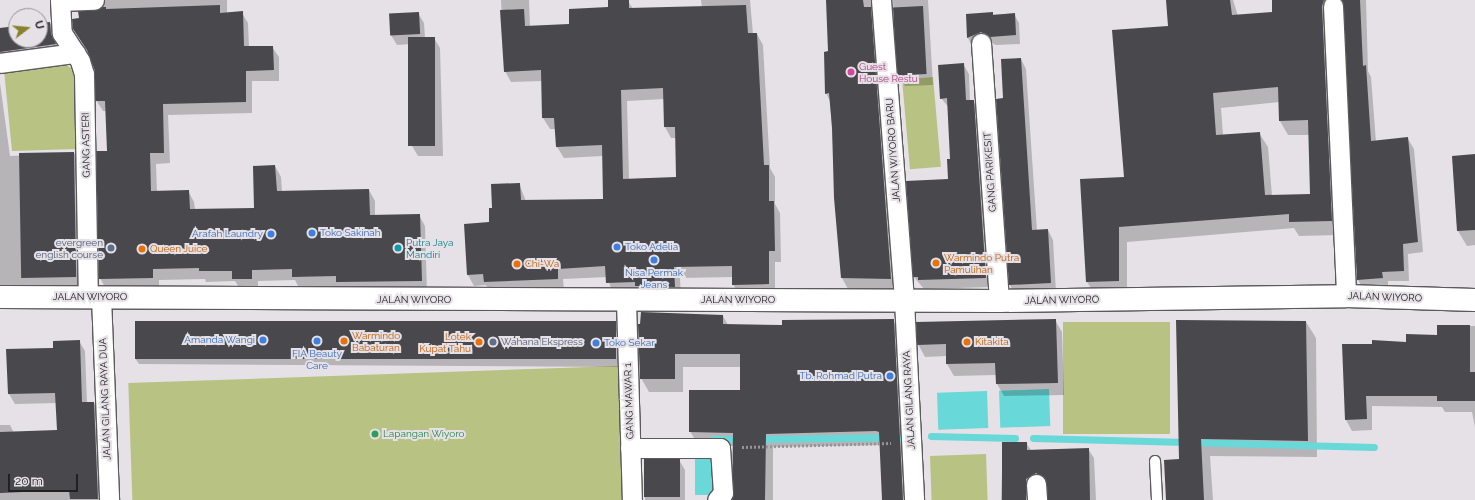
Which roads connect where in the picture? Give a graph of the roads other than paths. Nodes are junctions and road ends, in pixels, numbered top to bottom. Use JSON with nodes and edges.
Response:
{"nodes":[{"id":1,"x":60,"y":0,"type":"edge"},
{"id":2,"x":94,"y":0,"type":"edge"},
{"id":3,"x":881,"y":0,"type":"edge"},
{"id":4,"x":1333,"y":6,"type":"dead end"},
{"id":5,"x":981,"y":42,"type":"dead end"},
{"id":6,"x":75,"y":53,"type":"junction"},
{"id":7,"x":0,"y":63,"type":"edge"},
{"id":8,"x":1346,"y":296,"type":"junction"},
{"id":9,"x":0,"y":297,"type":"edge"},
{"id":10,"x":94,"y":297,"type":"junction"},
{"id":11,"x":904,"y":300,"type":"junction"},
{"id":12,"x":1475,"y":300,"type":"edge"},
{"id":13,"x":626,"y":301,"type":"junction"},
{"id":14,"x":999,"y":301,"type":"junction"},
{"id":15,"x":630,"y":448,"type":"junction"},
{"id":16,"x":1155,"y":461,"type":"dead end"},
{"id":17,"x":109,"y":500,"type":"edge"},
{"id":18,"x":632,"y":500,"type":"edge"},
{"id":19,"x":717,"y":500,"type":"edge"},
{"id":20,"x":914,"y":500,"type":"edge"},
{"id":21,"x":1157,"y":500,"type":"edge"}],
"edges":[{"from":1,"to":2,"type":"street"},
{"from":1,"to":6,"type":"street","name":"GANG ASTERI"},
{"from":3,"to":11,"type":"street","name":"JALAN WIYORO BARU"},
{"from":4,"to":8,"type":"street"},
{"from":5,"to":14,"type":"street","name":"GANG PARIKESIT"},
{"from":6,"to":7,"type":"street"},
{"from":6,"to":10,"type":"street","name":"GANG ASTERI"},
{"from":8,"to":12,"type":"street","name":"JALAN WIYORO"},
{"from":8,"to":14,"type":"street","name":"JALAN WIYORO"},
{"from":9,"to":10,"type":"street","name":"JALAN WIYORO"},
{"from":10,"to":13,"type":"street","name":"JALAN WIYORO"},
{"from":10,"to":17,"type":"street","name":"JALAN GILANG RAYA DUA"},
{"from":11,"to":13,"type":"street","name":"JALAN WIYORO"},
{"from":11,"to":14,"type":"street","name":"JALAN WIYORO"},
{"from":11,"to":20,"type":"street","name":"JALAN GILANG RAYA"},
{"from":13,"to":15,"type":"street","name":"GANG MAWAR 1"},
{"from":15,"to":18,"type":"street","name":"GANG MAWAR 1"},
{"from":15,"to":19,"type":"street"},
{"from":16,"to":21,"type":"lane"}]}
